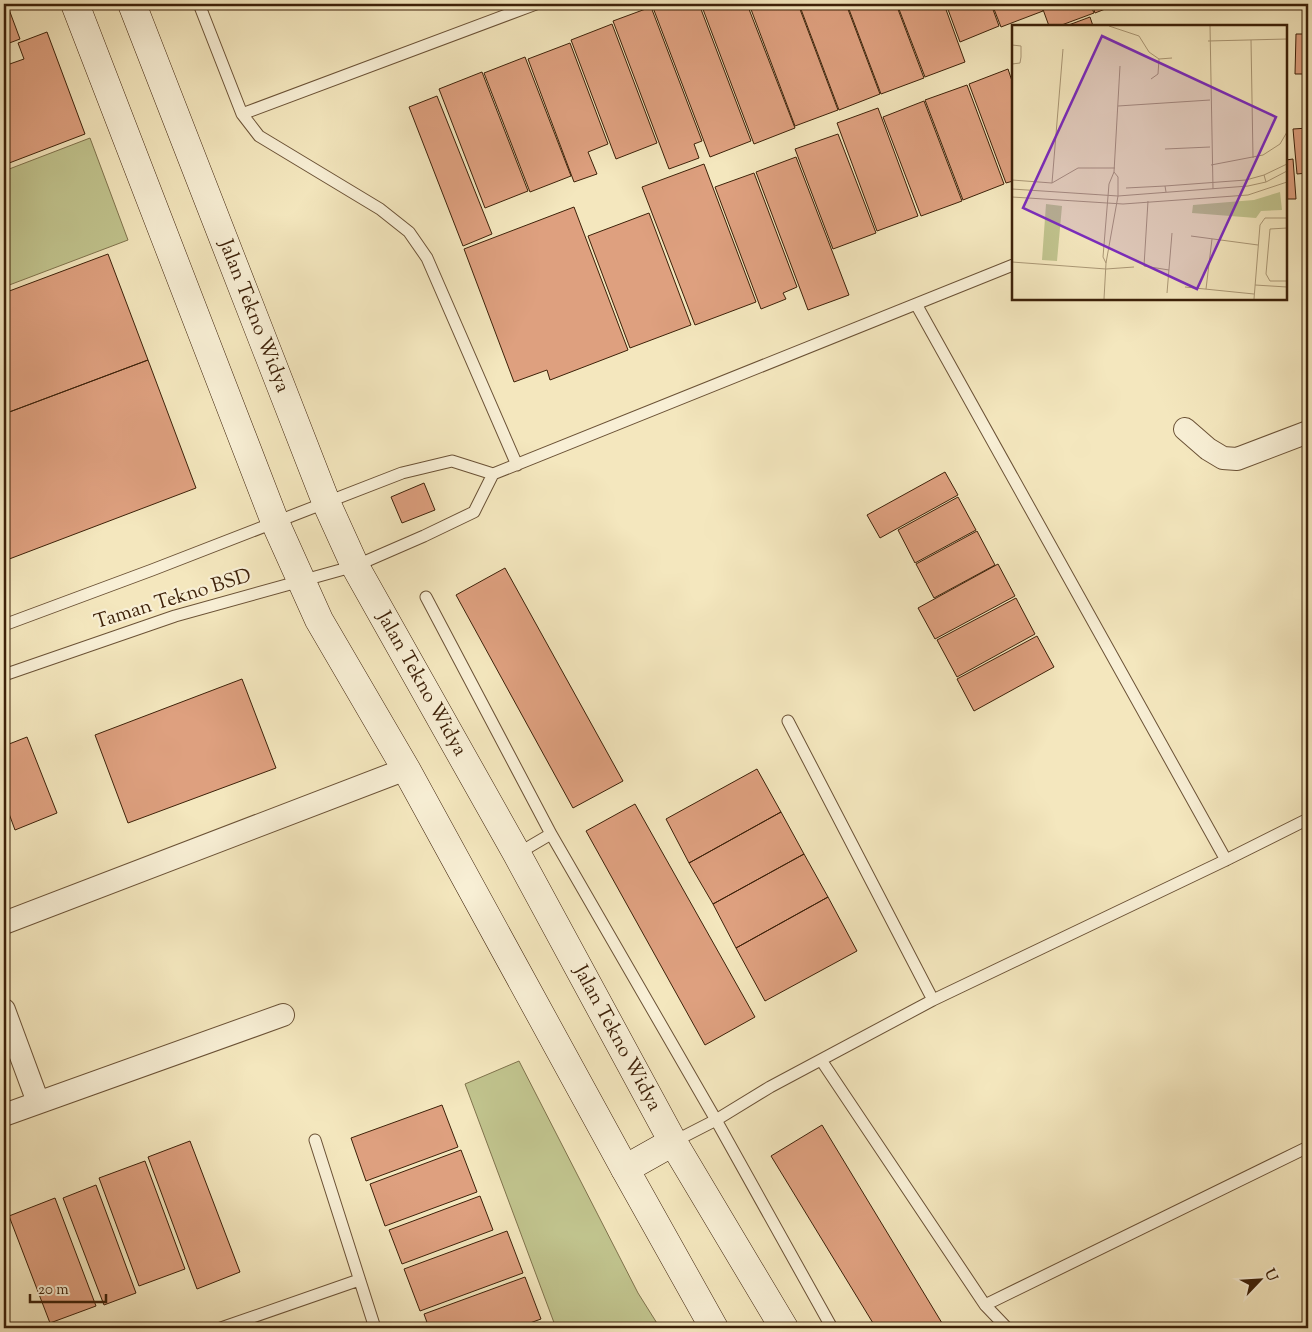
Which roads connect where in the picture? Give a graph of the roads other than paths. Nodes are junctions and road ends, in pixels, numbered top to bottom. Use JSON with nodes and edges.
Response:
{"nodes":[{"id":1,"x":75,"y":4,"type":"edge"},
{"id":2,"x":132,"y":4,"type":"edge"},
{"id":3,"x":199,"y":4,"type":"edge"},
{"id":4,"x":536,"y":4,"type":"edge"},
{"id":5,"x":242,"y":114,"type":"junction"},
{"id":6,"x":1012,"y":265,"type":"edge"},
{"id":7,"x":916,"y":304,"type":"junction"},
{"id":8,"x":1185,"y":429,"type":"dead end"},
{"id":9,"x":1308,"y":432,"type":"edge"},
{"id":10,"x":517,"y":465,"type":"junction"},
{"id":11,"x":493,"y":474,"type":"junction"},
{"id":12,"x":326,"y":502,"type":"junction"},
{"id":13,"x":275,"y":522,"type":"junction"},
{"id":14,"x":355,"y":566,"type":"junction"},
{"id":15,"x":301,"y":581,"type":"junction"},
{"id":16,"x":426,"y":597,"type":"dead end"},
{"id":17,"x":4,"y":625,"type":"edge"},
{"id":18,"x":4,"y":675,"type":"edge"},
{"id":19,"x":788,"y":721,"type":"dead end"},
{"id":20,"x":406,"y":769,"type":"junction"},
{"id":21,"x":1308,"y":819,"type":"edge"},
{"id":22,"x":551,"y":834,"type":"junction"},
{"id":23,"x":517,"y":854,"type":"junction"},
{"id":24,"x":1226,"y":860,"type":"junction"},
{"id":25,"x":4,"y":923,"type":"edge"},
{"id":26,"x":933,"y":1000,"type":"junction"},
{"id":27,"x":4,"y":1010,"type":"edge"},
{"id":28,"x":283,"y":1015,"type":"dead end"},
{"id":29,"x":821,"y":1060,"type":"junction"},
{"id":30,"x":38,"y":1102,"type":"junction"},
{"id":31,"x":4,"y":1115,"type":"edge"},
{"id":32,"x":716,"y":1120,"type":"junction"},
{"id":33,"x":315,"y":1140,"type":"dead end"},
{"id":34,"x":673,"y":1142,"type":"junction"},
{"id":35,"x":1308,"y":1146,"type":"edge"},
{"id":36,"x":624,"y":1169,"type":"junction"},
{"id":37,"x":360,"y":1280,"type":"junction"},
{"id":38,"x":985,"y":1305,"type":"junction"},
{"id":39,"x":221,"y":1328,"type":"edge"},
{"id":40,"x":375,"y":1328,"type":"edge"},
{"id":41,"x":714,"y":1328,"type":"edge"},
{"id":42,"x":784,"y":1328,"type":"edge"},
{"id":43,"x":832,"y":1328,"type":"edge"},
{"id":44,"x":1007,"y":1328,"type":"edge"}],
"edges":[{"from":1,"to":13,"type":"main road"},
{"from":2,"to":12,"type":"main road","name":"Jalan Tekno Widya"},
{"from":3,"to":5,"type":"lane"},
{"from":4,"to":5,"type":"lane"},
{"from":5,"to":10,"type":"lane"},
{"from":6,"to":7,"type":"lane"},
{"from":7,"to":10,"type":"lane"},
{"from":7,"to":24,"type":"lane"},
{"from":8,"to":9,"type":"street"},
{"from":10,"to":11,"type":"lane"},
{"from":11,"to":12,"type":"lane","name":"Taman Tekno BSD"},
{"from":11,"to":14,"type":"lane","name":"Taman Tekno BSD"},
{"from":12,"to":13,"type":"lane","name":"Taman Tekno BSD"},
{"from":12,"to":14,"type":"main road","name":"Jalan Tekno Widya"},
{"from":13,"to":15,"type":"main road"},
{"from":13,"to":17,"type":"lane","name":"Taman Tekno BSD"},
{"from":14,"to":15,"type":"lane","name":"Taman Tekno BSD"},
{"from":14,"to":23,"type":"main road","name":"Jalan Tekno Widya"},
{"from":15,"to":18,"type":"lane","name":"Taman Tekno BSD"},
{"from":15,"to":20,"type":"main road"},
{"from":16,"to":22,"type":"lane"},
{"from":19,"to":26,"type":"lane"},
{"from":20,"to":25,"type":"street"},
{"from":20,"to":36,"type":"main road"},
{"from":21,"to":24,"type":"lane"},
{"from":22,"to":23,"type":"lane"},
{"from":22,"to":32,"type":"lane"},
{"from":23,"to":34,"type":"main road","name":"Jalan Tekno Widya"},
{"from":24,"to":26,"type":"lane"},
{"from":26,"to":29,"type":"lane"},
{"from":27,"to":30,"type":"street"},
{"from":28,"to":30,"type":"street"},
{"from":29,"to":32,"type":"lane"},
{"from":29,"to":38,"type":"lane"},
{"from":30,"to":31,"type":"street"},
{"from":32,"to":34,"type":"lane"},
{"from":32,"to":43,"type":"lane"},
{"from":33,"to":37,"type":"lane"},
{"from":34,"to":36,"type":"main road"},
{"from":34,"to":42,"type":"main road","name":"Jalan Tekno Widya"},
{"from":35,"to":38,"type":"lane"},
{"from":36,"to":41,"type":"main road"},
{"from":37,"to":39,"type":"lane"},
{"from":37,"to":40,"type":"lane"},
{"from":38,"to":44,"type":"lane"}]}
